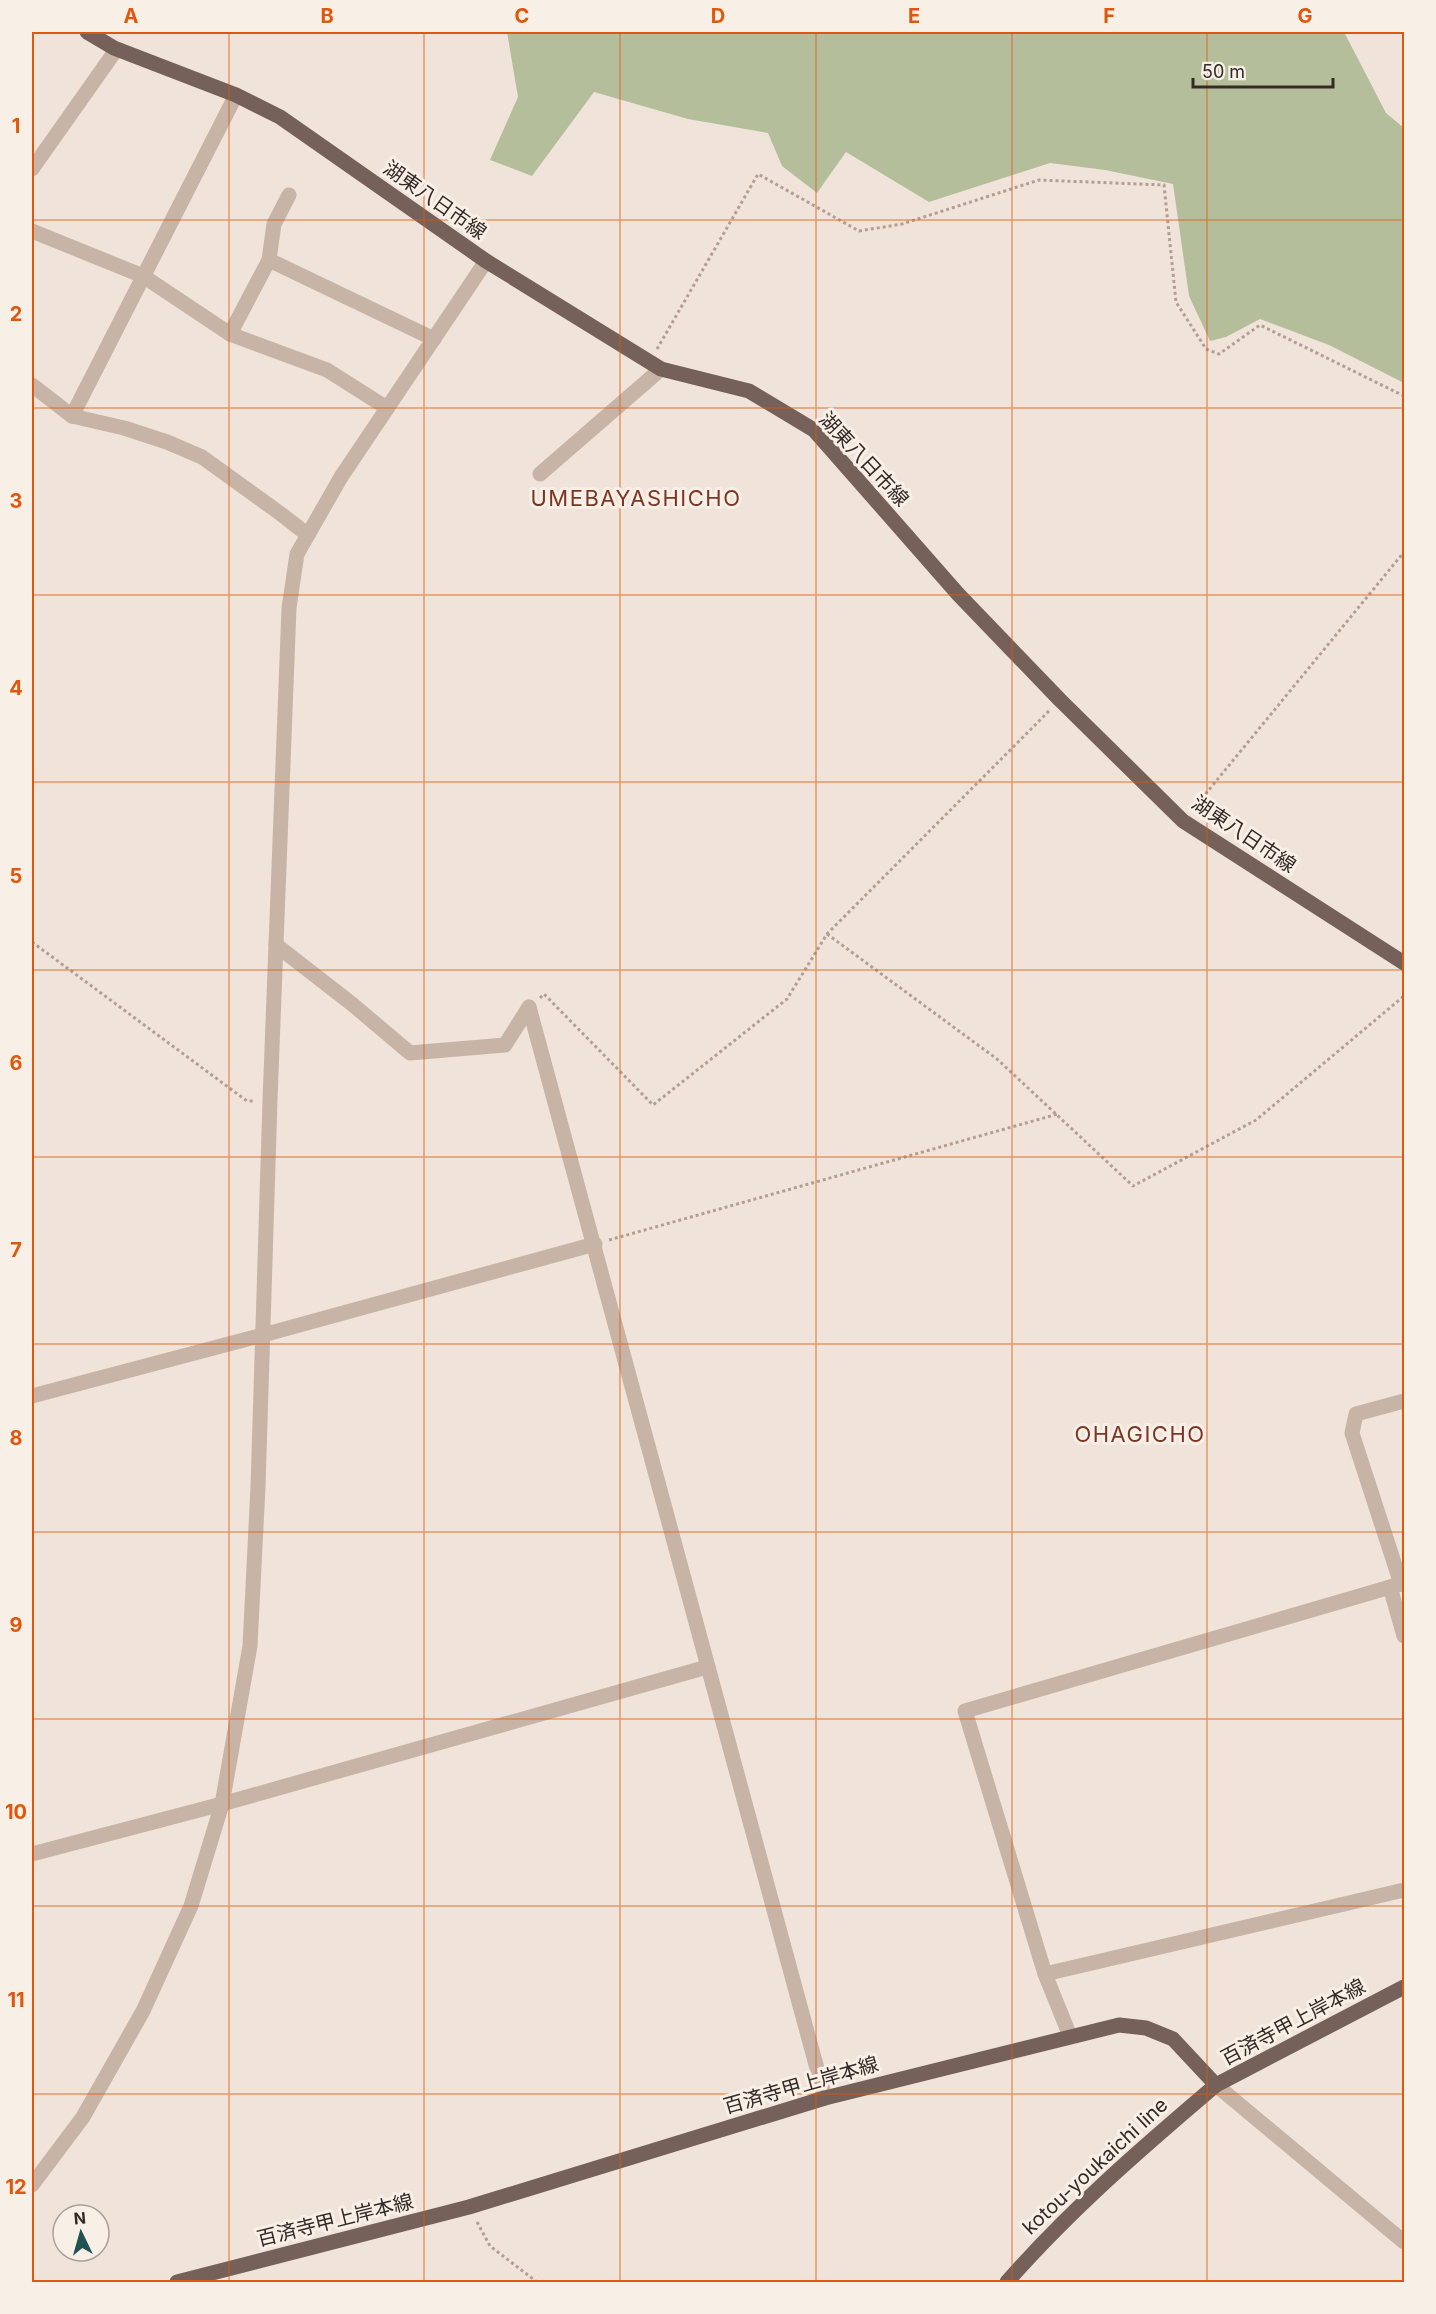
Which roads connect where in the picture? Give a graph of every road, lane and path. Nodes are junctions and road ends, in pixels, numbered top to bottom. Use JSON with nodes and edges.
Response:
{"nodes":[{"id":1,"x":87,"y":32,"type":"edge"},
{"id":2,"x":114,"y":48,"type":"junction"},
{"id":3,"x":236,"y":95,"type":"junction"},
{"id":4,"x":32,"y":169,"type":"edge"},
{"id":5,"x":289,"y":195,"type":"dead end"},
{"id":6,"x":32,"y":231,"type":"edge"},
{"id":7,"x":269,"y":260,"type":"junction"},
{"id":8,"x":486,"y":261,"type":"junction"},
{"id":9,"x":143,"y":276,"type":"junction"},
{"id":10,"x":230,"y":334,"type":"junction"},
{"id":11,"x":434,"y":339,"type":"junction"},
{"id":12,"x":655,"y":365,"type":"junction"},
{"id":13,"x":32,"y":385,"type":"edge"},
{"id":14,"x":1404,"y":396,"type":"edge"},
{"id":15,"x":387,"y":408,"type":"junction"},
{"id":16,"x":72,"y":416,"type":"junction"},
{"id":17,"x":540,"y":474,"type":"dead end"},
{"id":18,"x":308,"y":535,"type":"junction"},
{"id":19,"x":1404,"y":552,"type":"edge"},
{"id":20,"x":1060,"y":700,"type":"junction"},
{"id":21,"x":1183,"y":821,"type":"junction"},
{"id":22,"x":827,"y":934,"type":"junction"},
{"id":23,"x":32,"y":942,"type":"edge"},
{"id":24,"x":276,"y":945,"type":"junction"},
{"id":25,"x":1404,"y":963,"type":"edge"},
{"id":26,"x":1404,"y":996,"type":"edge"},
{"id":27,"x":529,"y":1007,"type":"junction"},
{"id":28,"x":270,"y":1100,"type":"junction"},
{"id":29,"x":1058,"y":1114,"type":"junction"},
{"id":30,"x":595,"y":1244,"type":"junction"},
{"id":31,"x":263,"y":1335,"type":"junction"},
{"id":32,"x":32,"y":1396,"type":"edge"},
{"id":33,"x":1404,"y":1401,"type":"edge"},
{"id":34,"x":1398,"y":1585,"type":"edge"},
{"id":35,"x":1404,"y":1636,"type":"edge"},
{"id":36,"x":706,"y":1667,"type":"junction"},
{"id":37,"x":222,"y":1804,"type":"junction"},
{"id":38,"x":32,"y":1854,"type":"edge"},
{"id":39,"x":1404,"y":1890,"type":"edge"},
{"id":40,"x":1045,"y":1974,"type":"junction"},
{"id":41,"x":1404,"y":1988,"type":"edge"},
{"id":42,"x":1070,"y":2036,"type":"junction"},
{"id":43,"x":1216,"y":2085,"type":"junction"},
{"id":44,"x":825,"y":2098,"type":"junction"},
{"id":45,"x":32,"y":2185,"type":"edge"},
{"id":46,"x":469,"y":2207,"type":"junction"},
{"id":47,"x":1404,"y":2242,"type":"edge"},
{"id":48,"x":177,"y":2283,"type":"edge"},
{"id":49,"x":537,"y":2283,"type":"edge"},
{"id":50,"x":1007,"y":2283,"type":"edge"}],
"edges":[{"from":1,"to":2,"type":"main road","name":"湖東八日市線"},
{"from":2,"to":3,"type":"main road","name":"湖東八日市線"},
{"from":2,"to":4,"type":"street"},
{"from":3,"to":8,"type":"main road","name":"湖東八日市線"},
{"from":3,"to":9,"type":"street"},
{"from":5,"to":7,"type":"street"},
{"from":6,"to":9,"type":"street"},
{"from":7,"to":10,"type":"street"},
{"from":7,"to":11,"type":"street"},
{"from":8,"to":11,"type":"street"},
{"from":8,"to":12,"type":"main road","name":"湖東八日市線"},
{"from":9,"to":10,"type":"street"},
{"from":9,"to":16,"type":"street"},
{"from":10,"to":15,"type":"street"},
{"from":11,"to":15,"type":"street"},
{"from":12,"to":14,"type":"path"},
{"from":12,"to":17,"type":"street"},
{"from":12,"to":20,"type":"main road","name":"湖東八日市線"},
{"from":13,"to":16,"type":"street"},
{"from":15,"to":18,"type":"street"},
{"from":16,"to":18,"type":"street"},
{"from":18,"to":24,"type":"street"},
{"from":19,"to":21,"type":"path"},
{"from":20,"to":21,"type":"main road","name":"湖東八日市線"},
{"from":20,"to":22,"type":"path"},
{"from":21,"to":25,"type":"main road","name":"湖東八日市線"},
{"from":22,"to":27,"type":"path"},
{"from":22,"to":29,"type":"path"},
{"from":23,"to":28,"type":"path"},
{"from":24,"to":27,"type":"street"},
{"from":24,"to":28,"type":"street"},
{"from":26,"to":29,"type":"path"},
{"from":27,"to":30,"type":"street"},
{"from":28,"to":31,"type":"street"},
{"from":29,"to":30,"type":"path"},
{"from":30,"to":31,"type":"street"},
{"from":30,"to":36,"type":"street"},
{"from":31,"to":32,"type":"street"},
{"from":31,"to":37,"type":"street"},
{"from":33,"to":34,"type":"street"},
{"from":34,"to":35,"type":"street"},
{"from":34,"to":40,"type":"street"},
{"from":36,"to":37,"type":"street"},
{"from":36,"to":44,"type":"street"},
{"from":37,"to":38,"type":"street"},
{"from":37,"to":45,"type":"street"},
{"from":39,"to":40,"type":"street"},
{"from":40,"to":42,"type":"street"},
{"from":41,"to":43,"type":"main road","name":"百済寺甲上岸本線"},
{"from":42,"to":43,"type":"main road","name":"百済寺甲上岸本線"},
{"from":42,"to":44,"type":"main road","name":"百済寺甲上岸本線"},
{"from":43,"to":47,"type":"street"},
{"from":43,"to":50,"type":"main road","name":"kotou-youkaichi line"},
{"from":44,"to":46,"type":"main road","name":"百済寺甲上岸本線"},
{"from":46,"to":48,"type":"main road","name":"百済寺甲上岸本線"},
{"from":46,"to":49,"type":"path"}]}
